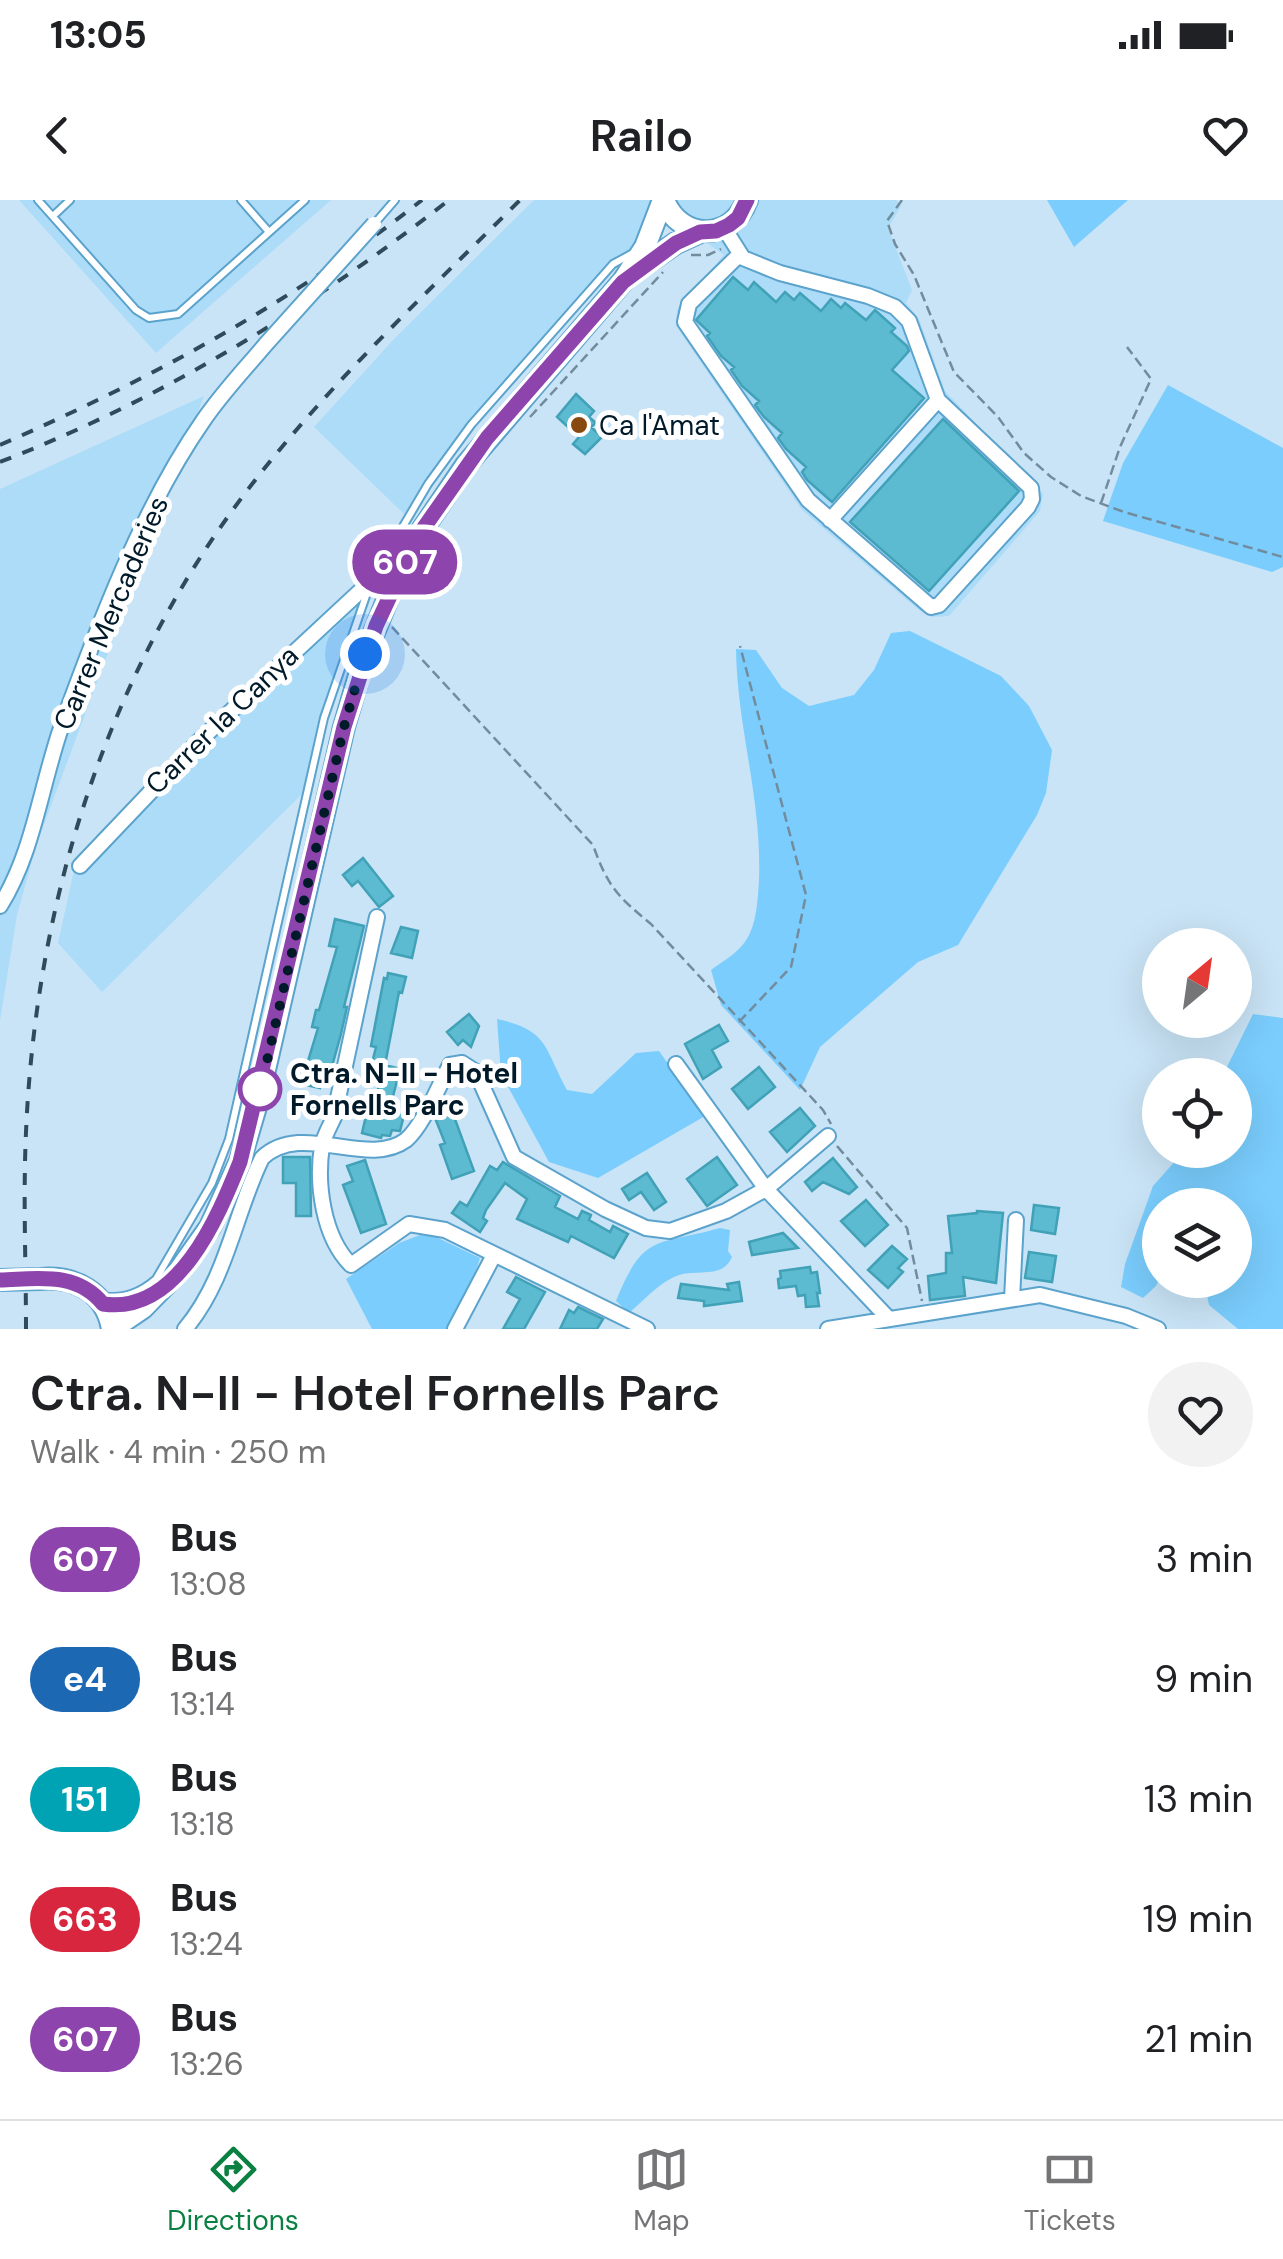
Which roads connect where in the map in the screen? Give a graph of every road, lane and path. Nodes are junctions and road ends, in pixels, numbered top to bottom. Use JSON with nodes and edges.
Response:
{"nodes":[{"id":1,"x":38,"y":200,"type":"edge"},
{"id":2,"x":70,"y":200,"type":"edge"},
{"id":3,"x":241,"y":200,"type":"edge"},
{"id":4,"x":305,"y":200,"type":"edge"},
{"id":5,"x":395,"y":200,"type":"edge"},
{"id":6,"x":664,"y":200,"type":"edge"},
{"id":7,"x":747,"y":200,"type":"edge"},
{"id":8,"x":902,"y":200,"type":"edge"},
{"id":9,"x":52,"y":216,"type":"junction"},
{"id":10,"x":374,"y":224,"type":"joint"},
{"id":11,"x":269,"y":232,"type":"junction"},
{"id":12,"x":700,"y":232,"type":"junction"},
{"id":13,"x":731,"y":242,"type":"junction"},
{"id":14,"x":645,"y":247,"type":"junction"},
{"id":15,"x":681,"y":259,"type":"dead end"},
{"id":16,"x":672,"y":265,"type":"dead end"},
{"id":17,"x":623,"y":282,"type":"junction"},
{"id":18,"x":1127,"y":346,"type":"dead end"},
{"id":19,"x":938,"y":400,"type":"junction"},
{"id":20,"x":529,"y":418,"type":"dead end"},
{"id":21,"x":1101,"y":504,"type":"junction"},
{"id":22,"x":830,"y":520,"type":"junction"},
{"id":23,"x":1283,"y":558,"type":"edge"},
{"id":24,"x":371,"y":581,"type":"junction"},
{"id":25,"x":378,"y":620,"type":"junction"},
{"id":26,"x":740,"y":646,"type":"dead end"},
{"id":27,"x":80,"y":866,"type":"dead end"},
{"id":28,"x":8,"y":874,"type":"edge"},
{"id":29,"x":0,"y":906,"type":"edge"},
{"id":30,"x":377,"y":916,"type":"dead end"},
{"id":31,"x":739,"y":1022,"type":"junction"},
{"id":32,"x":676,"y":1064,"type":"dead end"},
{"id":33,"x":828,"y":1136,"type":"junction"},
{"id":34,"x":322,"y":1144,"type":"junction"},
{"id":35,"x":766,"y":1189,"type":"junction"},
{"id":36,"x":1016,"y":1220,"type":"dead end"},
{"id":37,"x":494,"y":1254,"type":"junction"},
{"id":38,"x":0,"y":1280,"type":"edge"},
{"id":39,"x":163,"y":1288,"type":"junction"},
{"id":40,"x":99,"y":1299,"type":"junction"},
{"id":41,"x":1012,"y":1299,"type":"junction"},
{"id":42,"x":924,"y":1312,"type":"junction"},
{"id":43,"x":888,"y":1318,"type":"junction"},
{"id":44,"x":617,"y":1323,"type":"edge"},
{"id":45,"x":1153,"y":1328,"type":"edge"},
{"id":46,"x":112,"y":1329,"type":"edge"},
{"id":47,"x":185,"y":1329,"type":"edge"},
{"id":48,"x":455,"y":1329,"type":"edge"},
{"id":49,"x":647,"y":1329,"type":"edge"},
{"id":50,"x":828,"y":1329,"type":"edge"}],
"edges":[{"from":1,"to":9,"type":"lane"},
{"from":2,"to":9,"type":"lane"},
{"from":3,"to":11,"type":"lane"},
{"from":4,"to":11,"type":"lane"},
{"from":5,"to":10,"type":"lane"},
{"from":6,"to":12,"type":"main road"},
{"from":6,"to":14,"type":"main road"},
{"from":7,"to":13,"type":"main road"},
{"from":8,"to":21,"type":"path"},
{"from":9,"to":11,"type":"lane"},
{"from":10,"to":28,"type":"street","name":"Carrer Mercaderies","bridge":true},
{"from":12,"to":13,"type":"main road"},
{"from":12,"to":17,"type":"main road"},
{"from":13,"to":15,"type":"path"},
{"from":13,"to":19,"type":"street"},
{"from":13,"to":22,"type":"street"},
{"from":14,"to":17,"type":"main road"},
{"from":14,"to":24,"type":"lane"},
{"from":16,"to":20,"type":"path"},
{"from":17,"to":25,"type":"main road"},
{"from":18,"to":21,"type":"path"},
{"from":19,"to":22,"type":"street"},
{"from":19,"to":22,"type":"street"},
{"from":21,"to":23,"type":"path"},
{"from":24,"to":27,"type":"street","name":"Carrer la Canya"},
{"from":24,"to":40,"type":"lane"},
{"from":25,"to":31,"type":"path"},
{"from":25,"to":39,"type":"main road"},
{"from":26,"to":31,"type":"path"},
{"from":28,"to":29,"type":"street","name":"Carrer Mercaderies"},
{"from":30,"to":34,"type":"street"},
{"from":31,"to":33,"type":"path"},
{"from":32,"to":35,"type":"street"},
{"from":33,"to":35,"type":"street"},
{"from":33,"to":42,"type":"path"},
{"from":34,"to":35,"type":"street"},
{"from":34,"to":37,"type":"street"},
{"from":34,"to":47,"type":"street"},
{"from":35,"to":43,"type":"street"},
{"from":36,"to":41,"type":"street"},
{"from":37,"to":44,"type":"street"},
{"from":37,"to":48,"type":"street"},
{"from":38,"to":40,"type":"main road","bridge":true},
{"from":39,"to":40,"type":"main road"},
{"from":39,"to":46,"type":"main road"},
{"from":40,"to":46,"type":"main road"},
{"from":41,"to":42,"type":"street"},
{"from":41,"to":45,"type":"street"},
{"from":42,"to":43,"type":"street"},
{"from":43,"to":50,"type":"street"},
{"from":44,"to":49,"type":"street"}]}
